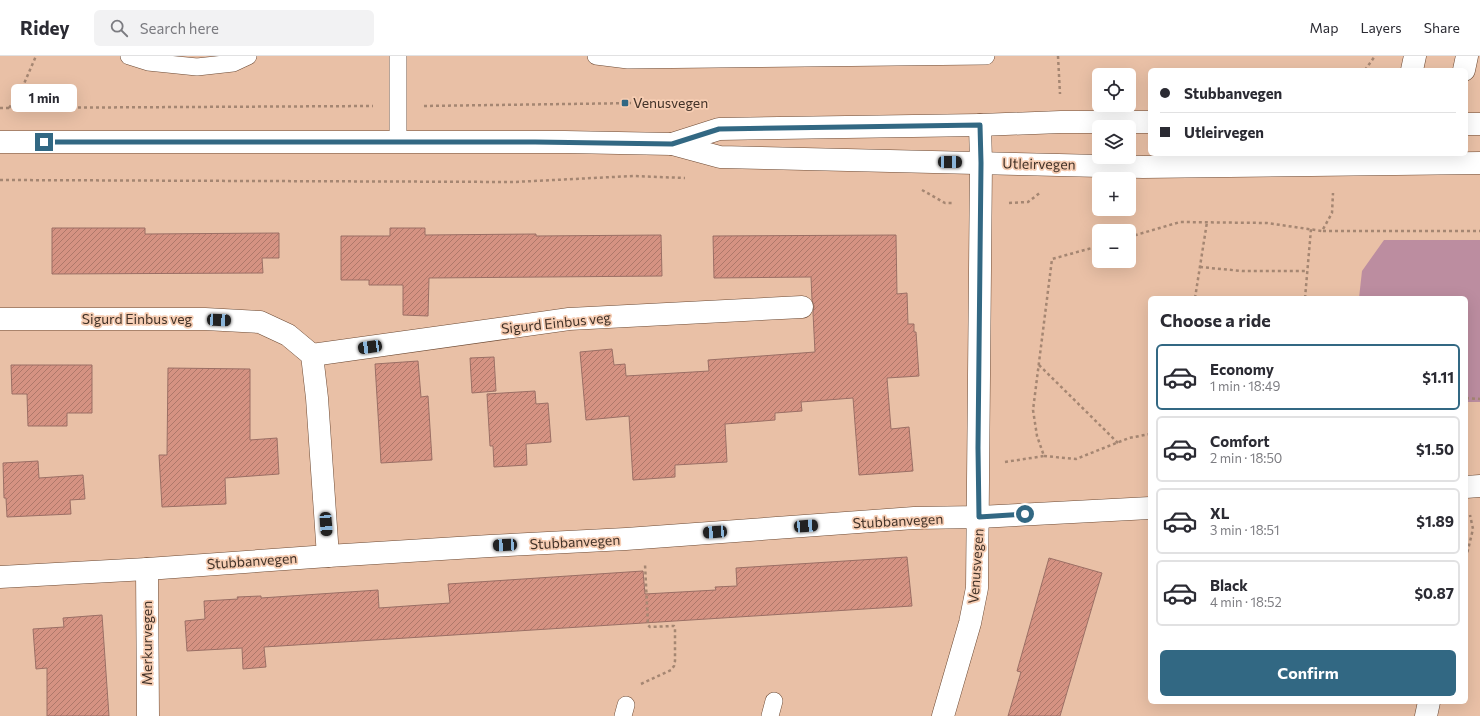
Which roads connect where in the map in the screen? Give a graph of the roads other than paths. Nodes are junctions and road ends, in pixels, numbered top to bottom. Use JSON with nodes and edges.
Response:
{"nodes":[{"id":1,"x":128,"y":56,"type":"edge"},
{"id":2,"x":248,"y":56,"type":"edge"},
{"id":3,"x":398,"y":56,"type":"edge"},
{"id":4,"x":596,"y":56,"type":"edge"},
{"id":5,"x":986,"y":56,"type":"edge"},
{"id":6,"x":1415,"y":56,"type":"edge"},
{"id":7,"x":1466,"y":56,"type":"edge"},
{"id":8,"x":149,"y":59,"type":"edge"},
{"id":9,"x":1412,"y":68,"type":"edge"},
{"id":10,"x":1464,"y":68,"type":"edge"},
{"id":11,"x":1148,"y":122,"type":"edge"},
{"id":12,"x":1468,"y":124,"type":"edge"},
{"id":13,"x":1480,"y":124,"type":"edge"},
{"id":14,"x":980,"y":125,"type":"junction"},
{"id":15,"x":0,"y":142,"type":"edge"},
{"id":16,"x":398,"y":142,"type":"junction"},
{"id":17,"x":672,"y":144,"type":"junction"},
{"id":18,"x":1422,"y":157,"type":"edge"},
{"id":19,"x":981,"y":163,"type":"junction"},
{"id":20,"x":1480,"y":163,"type":"edge"},
{"id":21,"x":802,"y":307,"type":"dead end"},
{"id":22,"x":0,"y":319,"type":"edge"},
{"id":23,"x":312,"y":355,"type":"junction"},
{"id":24,"x":1468,"y":486,"type":"edge"},
{"id":25,"x":1480,"y":486,"type":"edge"},
{"id":26,"x":1148,"y":508,"type":"edge"},
{"id":27,"x":979,"y":517,"type":"junction"},
{"id":28,"x":328,"y":556,"type":"junction"},
{"id":29,"x":147,"y":569,"type":"junction"},
{"id":30,"x":0,"y":577,"type":"edge"},
{"id":31,"x":1429,"y":704,"type":"edge"},
{"id":32,"x":148,"y":716,"type":"edge"},
{"id":33,"x":943,"y":716,"type":"edge"},
{"id":34,"x":1426,"y":716,"type":"edge"}],
"edges":[{"from":1,"to":8,"type":"lane"},
{"from":2,"to":8,"type":"lane"},
{"from":3,"to":16,"type":"lane"},
{"from":4,"to":5,"type":"lane"},
{"from":6,"to":9,"type":"street"},
{"from":7,"to":10,"type":"street"},
{"from":11,"to":14,"type":"street","name":"Utleirvegen"},
{"from":12,"to":13,"type":"street"},
{"from":14,"to":17,"type":"street","name":"Utleirvegen"},
{"from":14,"to":19,"type":"street","name":"Venusvegen"},
{"from":15,"to":16,"type":"street","name":"Utleirvegen"},
{"from":16,"to":17,"type":"street","name":"Utleirvegen"},
{"from":17,"to":19,"type":"street","name":"Utleirvegen"},
{"from":18,"to":19,"type":"street","name":"Utleirvegen"},
{"from":18,"to":20,"type":"street","name":"Utleirvegen"},
{"from":19,"to":27,"type":"street","name":"Venusvegen"},
{"from":21,"to":23,"type":"street","name":"Sigurd Einbus veg"},
{"from":22,"to":23,"type":"street","name":"Sigurd Einbus veg"},
{"from":23,"to":28,"type":"street"},
{"from":24,"to":25,"type":"street"},
{"from":26,"to":27,"type":"street","name":"Stubbanvegen"},
{"from":27,"to":28,"type":"street","name":"Stubbanvegen"},
{"from":27,"to":33,"type":"street","name":"Venusvegen"},
{"from":28,"to":29,"type":"street","name":"Stubbanvegen"},
{"from":29,"to":30,"type":"street","name":"Stubbanvegen"},
{"from":29,"to":32,"type":"street","name":"Merkurvegen"},
{"from":31,"to":34,"type":"street"}]}
